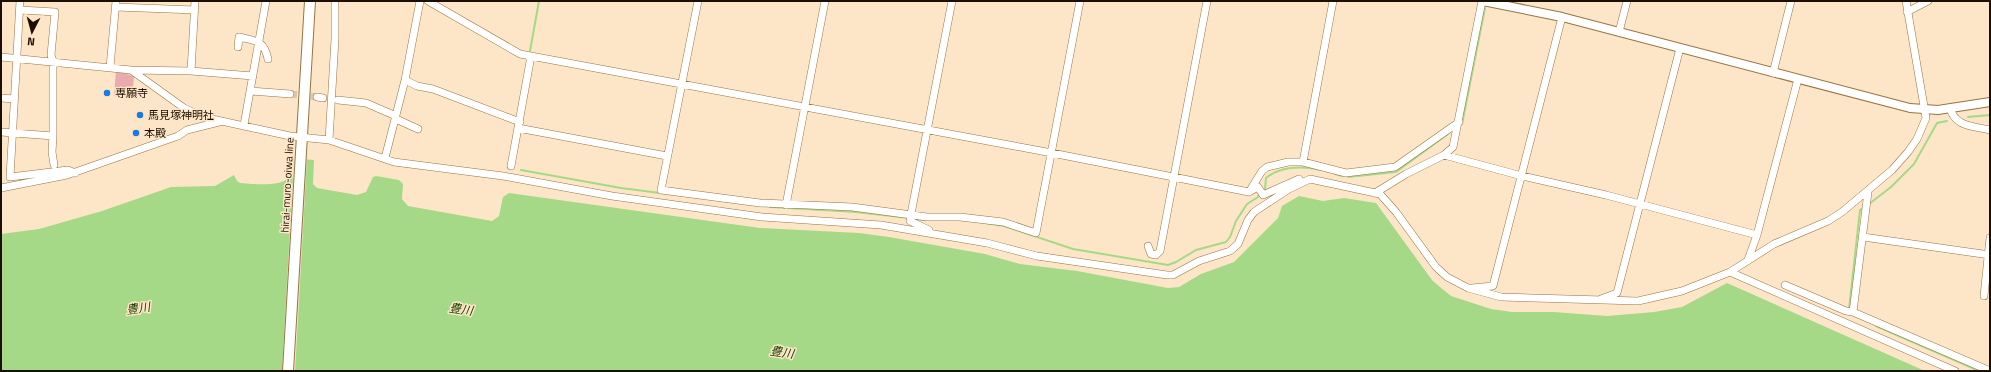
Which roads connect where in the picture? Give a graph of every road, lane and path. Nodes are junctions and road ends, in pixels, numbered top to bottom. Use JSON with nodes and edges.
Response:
{"nodes":[{"id":1,"x":20,"y":1,"type":"edge"},
{"id":2,"x":195,"y":1,"type":"edge"},
{"id":3,"x":266,"y":1,"type":"edge"},
{"id":4,"x":310,"y":1,"type":"edge"},
{"id":5,"x":335,"y":1,"type":"edge"},
{"id":6,"x":420,"y":1,"type":"edge"},
{"id":7,"x":428,"y":1,"type":"edge"},
{"id":8,"x":698,"y":1,"type":"edge"},
{"id":9,"x":825,"y":1,"type":"edge"},
{"id":10,"x":952,"y":1,"type":"edge"},
{"id":11,"x":1080,"y":1,"type":"edge"},
{"id":12,"x":1207,"y":1,"type":"edge"},
{"id":13,"x":1333,"y":1,"type":"edge"},
{"id":14,"x":1486,"y":1,"type":"edge"},
{"id":15,"x":1627,"y":1,"type":"edge"},
{"id":16,"x":1791,"y":1,"type":"edge"},
{"id":17,"x":1906,"y":1,"type":"edge"},
{"id":18,"x":1928,"y":1,"type":"edge"},
{"id":19,"x":116,"y":4,"type":"edge"},
{"id":20,"x":20,"y":10,"type":"junction"},
{"id":21,"x":195,"y":10,"type":"junction"},
{"id":22,"x":1907,"y":12,"type":"junction"},
{"id":23,"x":1562,"y":17,"type":"junction"},
{"id":24,"x":1619,"y":32,"type":"junction"},
{"id":25,"x":259,"y":42,"type":"junction"},
{"id":26,"x":238,"y":47,"type":"dead end"},
{"id":27,"x":1680,"y":48,"type":"junction"},
{"id":28,"x":532,"y":56,"type":"junction"},
{"id":29,"x":1,"y":57,"type":"edge"},
{"id":30,"x":16,"y":58,"type":"junction"},
{"id":31,"x":268,"y":59,"type":"dead end"},
{"id":32,"x":53,"y":61,"type":"junction"},
{"id":33,"x":110,"y":67,"type":"junction"},
{"id":34,"x":131,"y":70,"type":"junction"},
{"id":35,"x":191,"y":70,"type":"junction"},
{"id":36,"x":1773,"y":73,"type":"junction"},
{"id":37,"x":253,"y":76,"type":"junction"},
{"id":38,"x":405,"y":80,"type":"junction"},
{"id":39,"x":1798,"y":80,"type":"junction"},
{"id":40,"x":682,"y":85,"type":"junction"},
{"id":41,"x":251,"y":91,"type":"junction"},
{"id":42,"x":290,"y":94,"type":"tunnel mouth"},
{"id":43,"x":1,"y":98,"type":"edge"},
{"id":44,"x":14,"y":99,"type":"junction"},
{"id":45,"x":338,"y":100,"type":"dead end"},
{"id":46,"x":1990,"y":102,"type":"edge"},
{"id":47,"x":804,"y":108,"type":"junction"},
{"id":48,"x":1950,"y":108,"type":"junction"},
{"id":49,"x":1924,"y":110,"type":"junction"},
{"id":50,"x":396,"y":117,"type":"junction"},
{"id":51,"x":219,"y":122,"type":"junction"},
{"id":52,"x":1458,"y":122,"type":"junction"},
{"id":53,"x":244,"y":124,"type":"junction"},
{"id":54,"x":519,"y":125,"type":"junction"},
{"id":55,"x":418,"y":129,"type":"dead end"},
{"id":56,"x":928,"y":130,"type":"junction"},
{"id":57,"x":1990,"y":130,"type":"edge"},
{"id":58,"x":1,"y":132,"type":"edge"},
{"id":59,"x":12,"y":133,"type":"junction"},
{"id":60,"x":53,"y":136,"type":"junction"},
{"id":61,"x":302,"y":139,"type":"junction"},
{"id":62,"x":329,"y":140,"type":"junction"},
{"id":63,"x":1052,"y":153,"type":"junction"},
{"id":64,"x":1444,"y":155,"type":"junction"},
{"id":65,"x":667,"y":156,"type":"junction"},
{"id":66,"x":384,"y":158,"type":"junction"},
{"id":67,"x":1303,"y":162,"type":"junction"},
{"id":68,"x":54,"y":165,"type":"dead end"},
{"id":69,"x":511,"y":166,"type":"dead end"},
{"id":70,"x":75,"y":173,"type":"junction"},
{"id":71,"x":1522,"y":176,"type":"junction"},
{"id":72,"x":1173,"y":178,"type":"junction"},
{"id":73,"x":1310,"y":179,"type":"junction"},
{"id":74,"x":1,"y":188,"type":"edge"},
{"id":75,"x":1249,"y":192,"type":"junction"},
{"id":76,"x":1868,"y":192,"type":"junction"},
{"id":77,"x":1375,"y":193,"type":"junction"},
{"id":78,"x":786,"y":205,"type":"junction"},
{"id":79,"x":1640,"y":205,"type":"junction"},
{"id":80,"x":911,"y":217,"type":"junction"},
{"id":81,"x":929,"y":233,"type":"junction"},
{"id":82,"x":1757,"y":235,"type":"junction"},
{"id":83,"x":1863,"y":237,"type":"junction"},
{"id":84,"x":1990,"y":238,"type":"edge"},
{"id":85,"x":1148,"y":246,"type":"dead end"},
{"id":86,"x":1989,"y":255,"type":"edge"},
{"id":87,"x":1748,"y":260,"type":"junction"},
{"id":88,"x":1730,"y":272,"type":"junction"},
{"id":89,"x":1785,"y":285,"type":"dead end"},
{"id":90,"x":1468,"y":288,"type":"junction"},
{"id":91,"x":1984,"y":296,"type":"dead end"},
{"id":92,"x":1596,"y":301,"type":"junction"},
{"id":93,"x":1849,"y":312,"type":"junction"},
{"id":94,"x":288,"y":371,"type":"edge"},
{"id":95,"x":1955,"y":371,"type":"edge"},
{"id":96,"x":1990,"y":371,"type":"edge"}],
"edges":[{"from":1,"to":20,"type":"street"},
{"from":2,"to":21,"type":"street"},
{"from":3,"to":25,"type":"street"},
{"from":4,"to":61,"type":"main road","name":"hirai-muro-oiwa line"},
{"from":5,"to":62,"type":"street"},
{"from":6,"to":38,"type":"street"},
{"from":7,"to":28,"type":"street"},
{"from":8,"to":40,"type":"street"},
{"from":9,"to":47,"type":"street"},
{"from":10,"to":56,"type":"street"},
{"from":11,"to":63,"type":"street"},
{"from":12,"to":72,"type":"street"},
{"from":13,"to":67,"type":"street"},
{"from":14,"to":23,"type":"street"},
{"from":14,"to":52,"type":"street"},
{"from":15,"to":24,"type":"street"},
{"from":16,"to":36,"type":"street"},
{"from":17,"to":22,"type":"street"},
{"from":18,"to":22,"type":"street"},
{"from":19,"to":21,"type":"street"},
{"from":19,"to":33,"type":"street"},
{"from":20,"to":30,"type":"street"},
{"from":20,"to":32,"type":"street"},
{"from":21,"to":35,"type":"street"},
{"from":22,"to":49,"type":"street"},
{"from":23,"to":24,"type":"street"},
{"from":23,"to":71,"type":"street"},
{"from":24,"to":27,"type":"street"},
{"from":25,"to":26,"type":"street"},
{"from":25,"to":31,"type":"street"},
{"from":25,"to":37,"type":"street"},
{"from":27,"to":36,"type":"street"},
{"from":27,"to":79,"type":"street"},
{"from":28,"to":40,"type":"street"},
{"from":28,"to":54,"type":"street"},
{"from":29,"to":30,"type":"street"},
{"from":30,"to":32,"type":"street"},
{"from":30,"to":44,"type":"street"},
{"from":32,"to":33,"type":"street"},
{"from":32,"to":60,"type":"street"},
{"from":33,"to":34,"type":"street"},
{"from":34,"to":35,"type":"street"},
{"from":34,"to":51,"type":"street"},
{"from":35,"to":37,"type":"street"},
{"from":36,"to":39,"type":"street"},
{"from":37,"to":41,"type":"street"},
{"from":38,"to":50,"type":"street"},
{"from":38,"to":54,"type":"street"},
{"from":39,"to":49,"type":"street"},
{"from":39,"to":82,"type":"street"},
{"from":40,"to":47,"type":"street"},
{"from":40,"to":65,"type":"street"},
{"from":41,"to":42,"type":"street"},
{"from":41,"to":53,"type":"street"},
{"from":43,"to":44,"type":"street"},
{"from":44,"to":59,"type":"street"},
{"from":45,"to":50,"type":"street"},
{"from":46,"to":48,"type":"street"},
{"from":47,"to":56,"type":"street"},
{"from":47,"to":78,"type":"street"},
{"from":48,"to":49,"type":"street"},
{"from":48,"to":57,"type":"street"},
{"from":49,"to":76,"type":"street"},
{"from":50,"to":55,"type":"street"},
{"from":50,"to":66,"type":"street"},
{"from":51,"to":53,"type":"street"},
{"from":51,"to":70,"type":"street"},
{"from":52,"to":64,"type":"street"},
{"from":52,"to":67,"type":"street"},
{"from":53,"to":61,"type":"street"},
{"from":54,"to":65,"type":"street"},
{"from":54,"to":69,"type":"street"},
{"from":56,"to":63,"type":"street"},
{"from":56,"to":80,"type":"street"},
{"from":58,"to":59,"type":"street"},
{"from":59,"to":60,"type":"street"},
{"from":59,"to":70,"type":"street"},
{"from":60,"to":68,"type":"street"},
{"from":61,"to":62,"type":"street"},
{"from":61,"to":94,"type":"main road","name":"hirai-muro-oiwa line"},
{"from":62,"to":66,"type":"street"},
{"from":63,"to":72,"type":"street"},
{"from":63,"to":80,"type":"street"},
{"from":64,"to":71,"type":"street"},
{"from":64,"to":77,"type":"street"},
{"from":65,"to":78,"type":"street"},
{"from":66,"to":81,"type":"street"},
{"from":67,"to":75,"type":"street"},
{"from":70,"to":74,"type":"street"},
{"from":71,"to":79,"type":"street"},
{"from":71,"to":90,"type":"street"},
{"from":72,"to":75,"type":"street"},
{"from":72,"to":85,"type":"street"},
{"from":73,"to":75,"type":"street"},
{"from":73,"to":77,"type":"street"},
{"from":73,"to":81,"type":"street"},
{"from":76,"to":83,"type":"street"},
{"from":76,"to":87,"type":"street"},
{"from":77,"to":90,"type":"street"},
{"from":78,"to":80,"type":"street"},
{"from":79,"to":82,"type":"street"},
{"from":79,"to":92,"type":"street"},
{"from":80,"to":81,"type":"street"},
{"from":82,"to":87,"type":"street"},
{"from":83,"to":86,"type":"street"},
{"from":83,"to":93,"type":"street"},
{"from":84,"to":86,"type":"street"},
{"from":86,"to":91,"type":"street"},
{"from":87,"to":88,"type":"street"},
{"from":88,"to":92,"type":"street"},
{"from":88,"to":95,"type":"street"},
{"from":89,"to":93,"type":"street"},
{"from":90,"to":92,"type":"street"},
{"from":93,"to":96,"type":"street"}]}
